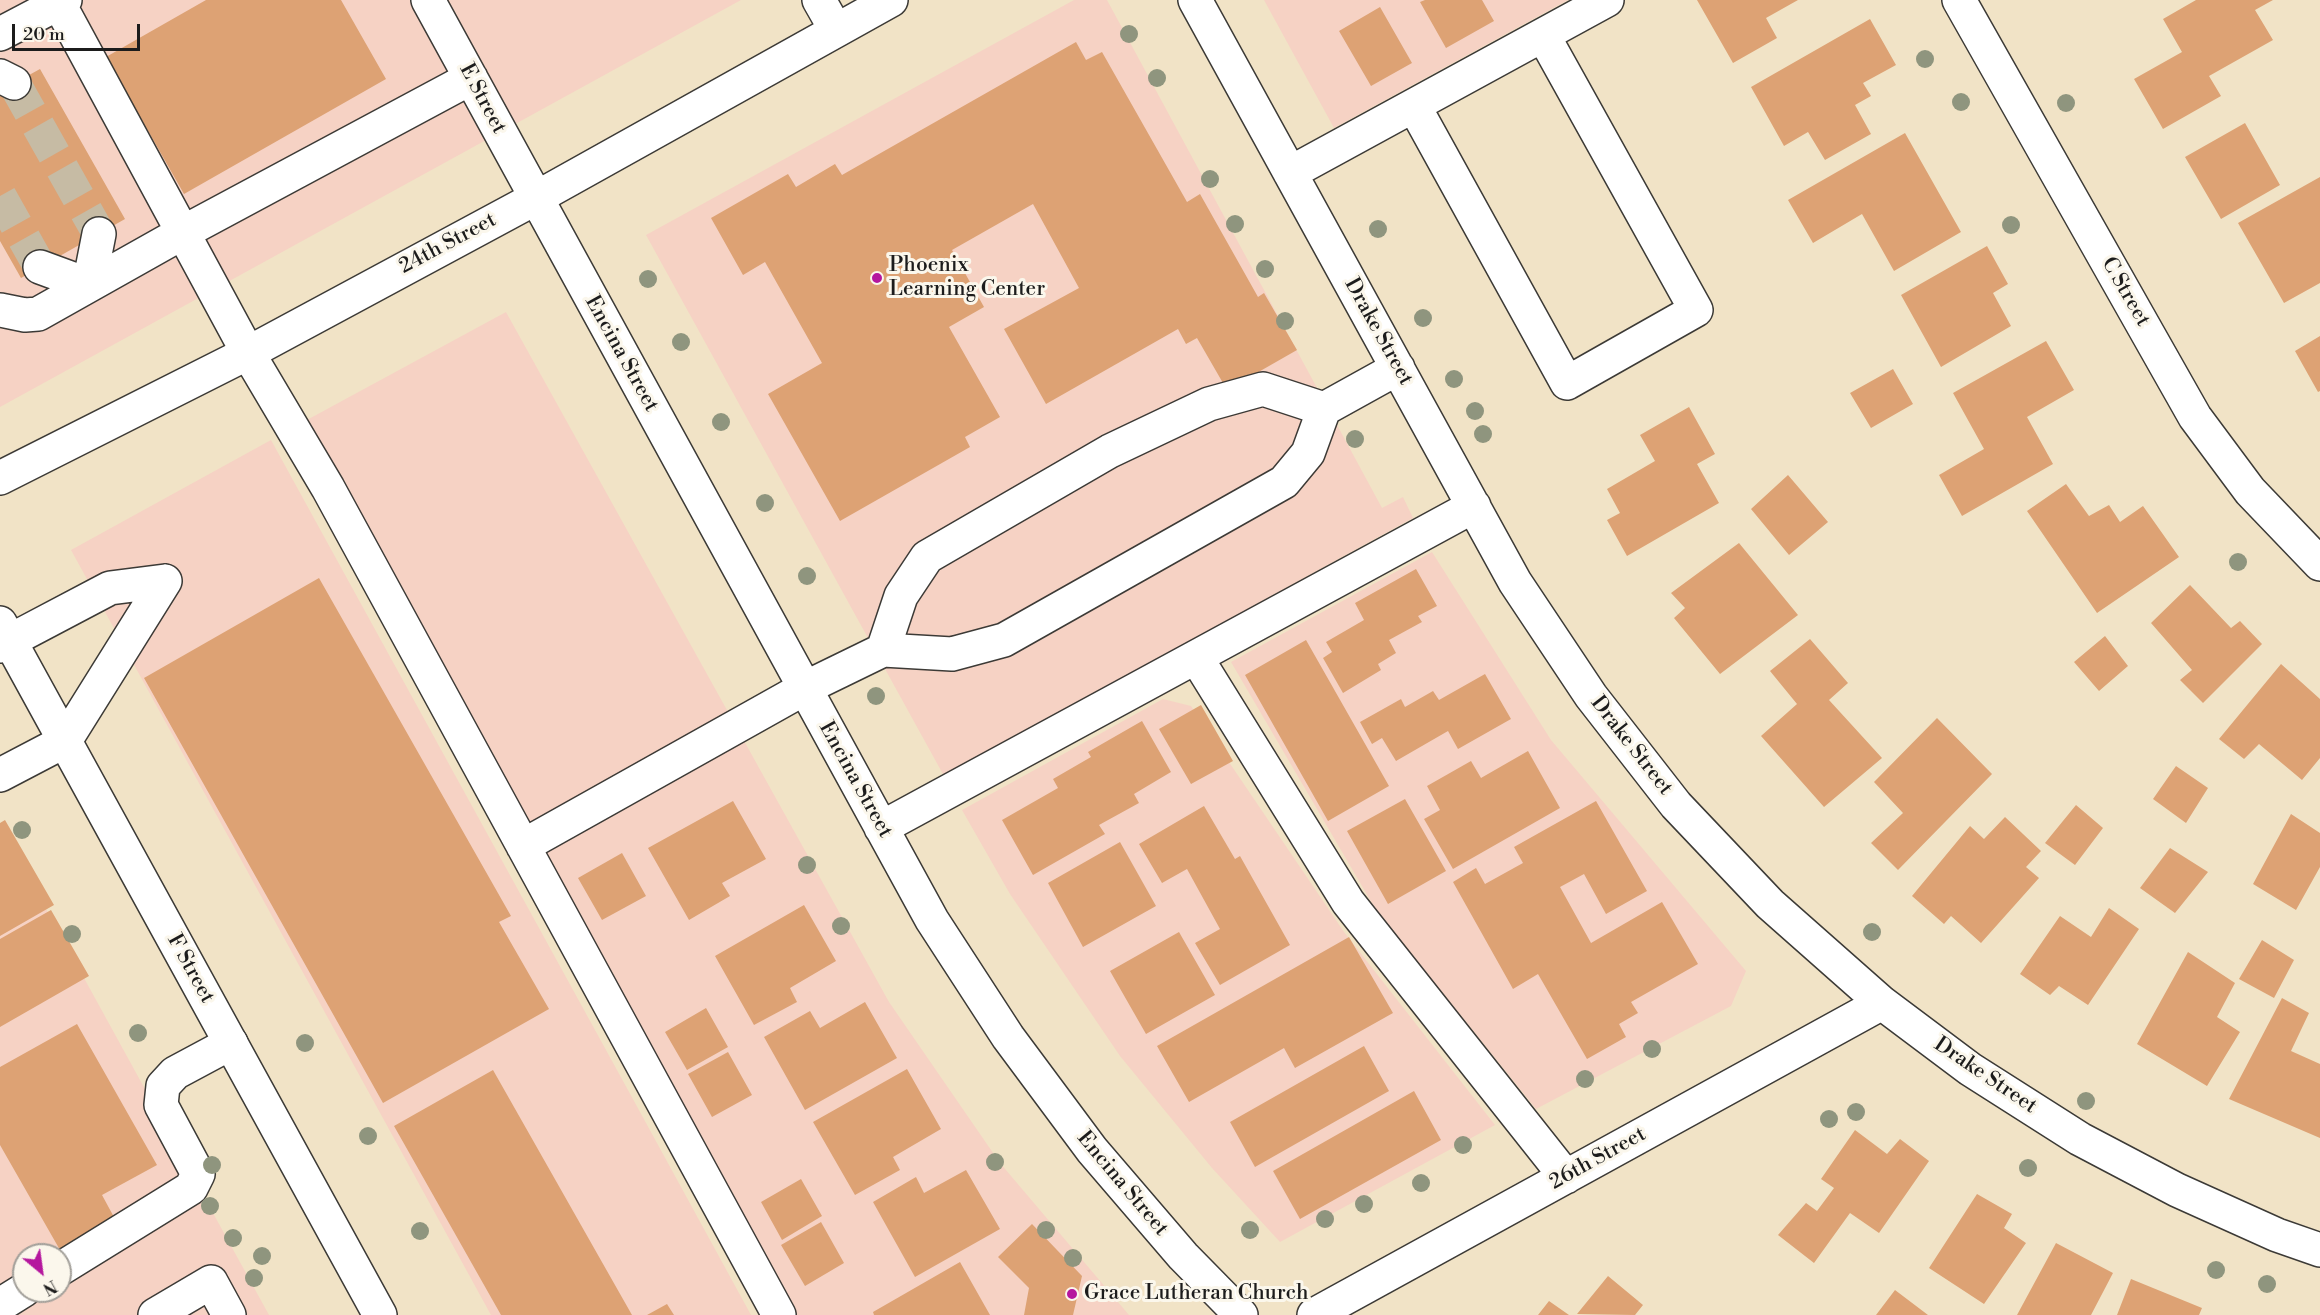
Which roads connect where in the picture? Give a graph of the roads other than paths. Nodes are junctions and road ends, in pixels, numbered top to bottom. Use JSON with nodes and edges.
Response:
{"nodes":[{"id":1,"x":429,"y":0,"type":"edge"},
{"id":2,"x":819,"y":0,"type":"edge"},
{"id":3,"x":891,"y":0,"type":"edge"},
{"id":4,"x":1195,"y":0,"type":"edge"},
{"id":5,"x":1607,"y":0,"type":"edge"},
{"id":6,"x":1959,"y":0,"type":"edge"},
{"id":7,"x":60,"y":1,"type":"edge"},
{"id":8,"x":836,"y":30,"type":"junction"},
{"id":9,"x":0,"y":34,"type":"edge"},
{"id":10,"x":1543,"y":35,"type":"junction"},
{"id":11,"x":471,"y":78,"type":"junction"},
{"id":12,"x":1414,"y":106,"type":"junction"},
{"id":13,"x":1290,"y":173,"type":"junction"},
{"id":14,"x":536,"y":198,"type":"junction"},
{"id":15,"x":182,"y":233,"type":"junction"},
{"id":16,"x":99,"y":234,"type":"tunnel mouth"},
{"id":17,"x":40,"y":267,"type":"tunnel mouth"},
{"id":18,"x":89,"y":285,"type":"junction"},
{"id":19,"x":0,"y":310,"type":"edge"},
{"id":20,"x":248,"y":353,"type":"junction"},
{"id":21,"x":1398,"y":368,"type":"junction"},
{"id":22,"x":1324,"y":409,"type":"junction"},
{"id":23,"x":0,"y":478,"type":"edge"},
{"id":24,"x":1474,"y":506,"type":"junction"},
{"id":25,"x":2320,"y":564,"type":"edge"},
{"id":26,"x":3,"y":637,"type":"edge"},
{"id":27,"x":883,"y":650,"type":"junction"},
{"id":28,"x":1196,"y":657,"type":"junction"},
{"id":29,"x":805,"y":688,"type":"junction"},
{"id":30,"x":65,"y":741,"type":"junction"},
{"id":31,"x":0,"y":775,"type":"edge"},
{"id":32,"x":881,"y":828,"type":"junction"},
{"id":33,"x":523,"y":846,"type":"junction"},
{"id":34,"x":1882,"y":1003,"type":"junction"},
{"id":35,"x":231,"y":1043,"type":"junction"},
{"id":36,"x":1566,"y":1177,"type":"junction"},
{"id":37,"x":2320,"y":1250,"type":"edge"},
{"id":38,"x":72,"y":1262,"type":"edge"},
{"id":39,"x":155,"y":1315,"type":"edge"},
{"id":40,"x":229,"y":1315,"type":"edge"},
{"id":41,"x":380,"y":1315,"type":"edge"},
{"id":42,"x":779,"y":1315,"type":"edge"},
{"id":43,"x":1241,"y":1315,"type":"edge"},
{"id":44,"x":1314,"y":1315,"type":"edge"}],
"edges":[{"from":1,"to":11,"type":"street","name":"E Street"},
{"from":2,"to":8,"type":"street"},
{"from":3,"to":8,"type":"street","name":"24th Street"},
{"from":4,"to":13,"type":"street","name":"Drake Street"},
{"from":5,"to":10,"type":"street"},
{"from":6,"to":25,"type":"street","name":"C Street"},
{"from":7,"to":9,"type":"street"},
{"from":7,"to":15,"type":"street"},
{"from":8,"to":14,"type":"street","name":"24th Street"},
{"from":10,"to":12,"type":"street"},
{"from":10,"to":12,"type":"street"},
{"from":11,"to":14,"type":"street","name":"E Street"},
{"from":11,"to":15,"type":"street"},
{"from":12,"to":13,"type":"street"},
{"from":13,"to":21,"type":"street","name":"Drake Street"},
{"from":14,"to":20,"type":"street","name":"24th Street"},
{"from":14,"to":29,"type":"street","name":"Encina Street"},
{"from":15,"to":18,"type":"street"},
{"from":15,"to":20,"type":"street"},
{"from":16,"to":18,"type":"street"},
{"from":17,"to":18,"type":"street"},
{"from":18,"to":19,"type":"street"},
{"from":20,"to":23,"type":"street","name":"24th Street"},
{"from":20,"to":33,"type":"street"},
{"from":21,"to":22,"type":"street"},
{"from":21,"to":24,"type":"street","name":"Drake Street"},
{"from":22,"to":27,"type":"street"},
{"from":22,"to":27,"type":"street"},
{"from":24,"to":28,"type":"street"},
{"from":24,"to":34,"type":"street","name":"Drake Street"},
{"from":26,"to":30,"type":"street","name":"F Street"},
{"from":26,"to":30,"type":"street"},
{"from":27,"to":29,"type":"street"},
{"from":28,"to":32,"type":"street"},
{"from":28,"to":36,"type":"street"},
{"from":29,"to":32,"type":"street","name":"Encina Street"},
{"from":29,"to":33,"type":"street"},
{"from":30,"to":31,"type":"street"},
{"from":30,"to":35,"type":"street","name":"F Street"},
{"from":32,"to":43,"type":"street","name":"Encina Street"},
{"from":33,"to":42,"type":"street"},
{"from":34,"to":36,"type":"street","name":"26th Street"},
{"from":34,"to":37,"type":"street","name":"Drake Street"},
{"from":35,"to":38,"type":"street"},
{"from":35,"to":41,"type":"street","name":"F Street"},
{"from":36,"to":44,"type":"street","name":"26th Street"},
{"from":39,"to":40,"type":"street"}]}
